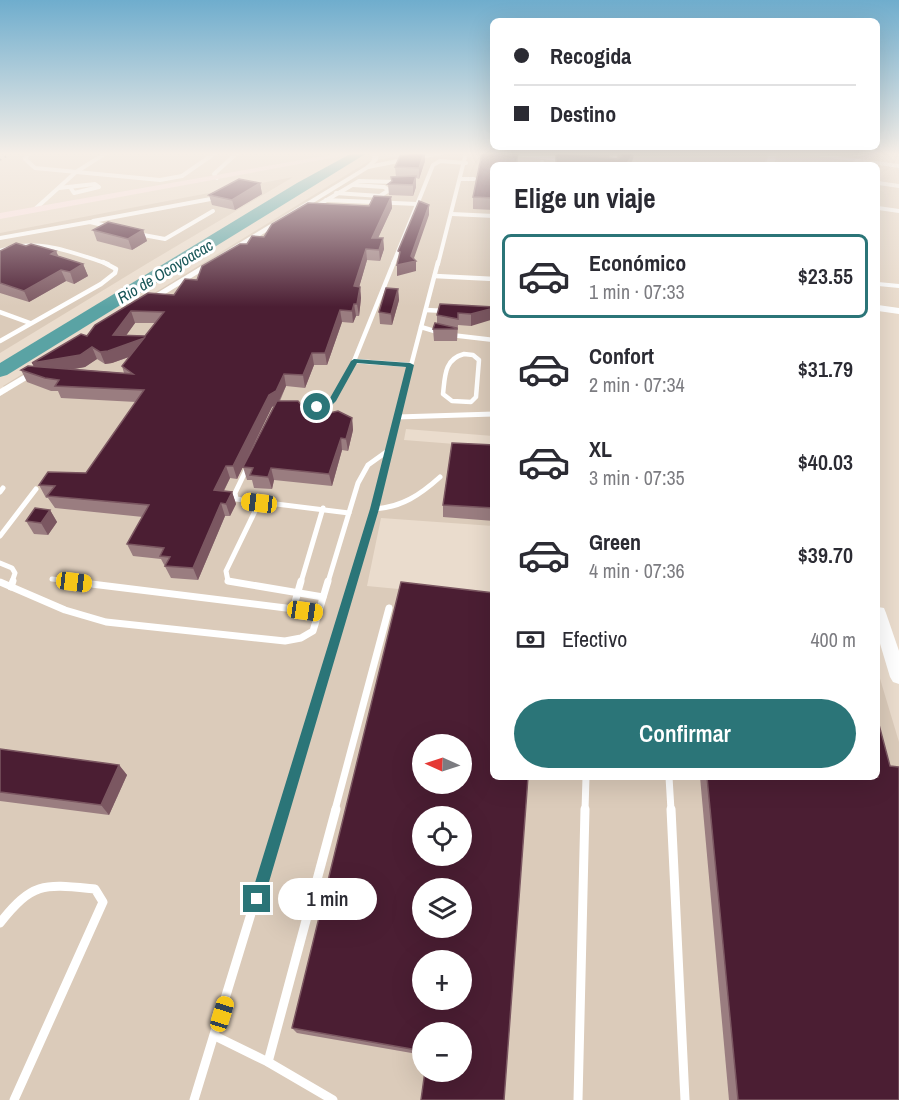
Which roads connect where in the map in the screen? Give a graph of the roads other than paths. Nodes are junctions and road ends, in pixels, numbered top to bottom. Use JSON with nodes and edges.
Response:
{"nodes":[{"id":1,"x":40,"y":204,"type":"edge"},
{"id":2,"x":66,"y":204,"type":"edge"},
{"id":3,"x":184,"y":204,"type":"edge"},
{"id":4,"x":307,"y":204,"type":"edge"},
{"id":5,"x":319,"y":204,"type":"edge"},
{"id":6,"x":417,"y":204,"type":"edge"},
{"id":7,"x":454,"y":204,"type":"edge"},
{"id":8,"x":880,"y":208,"type":"edge"},
{"id":9,"x":34,"y":210,"type":"junction"},
{"id":10,"x":898,"y":211,"type":"edge"},
{"id":11,"x":213,"y":212,"type":"dead end"},
{"id":12,"x":306,"y":212,"type":"edge"},
{"id":13,"x":452,"y":214,"type":"junction"},
{"id":14,"x":0,"y":216,"type":"edge"},
{"id":15,"x":490,"y":216,"type":"edge"},
{"id":16,"x":296,"y":218,"type":"edge"},
{"id":17,"x":90,"y":222,"type":"junction"},
{"id":18,"x":108,"y":226,"type":"edge"},
{"id":19,"x":134,"y":233,"type":"edge"},
{"id":20,"x":0,"y":238,"type":"edge"},
{"id":21,"x":0,"y":251,"type":"edge"},
{"id":22,"x":205,"y":273,"type":"edge"},
{"id":23,"x":435,"y":276,"type":"junction"},
{"id":24,"x":490,"y":279,"type":"edge"},
{"id":25,"x":880,"y":284,"type":"dead end"},
{"id":26,"x":899,"y":286,"type":"edge"},
{"id":27,"x":140,"y":306,"type":"edge"},
{"id":28,"x":880,"y":308,"type":"edge"},
{"id":29,"x":426,"y":310,"type":"junction"},
{"id":30,"x":447,"y":311,"type":"edge"},
{"id":31,"x":899,"y":311,"type":"edge"},
{"id":32,"x":0,"y":312,"type":"edge"},
{"id":33,"x":30,"y":323,"type":"junction"},
{"id":34,"x":421,"y":327,"type":"junction"},
{"id":35,"x":470,"y":338,"type":"junction"},
{"id":36,"x":490,"y":340,"type":"edge"},
{"id":37,"x":0,"y":341,"type":"edge"},
{"id":38,"x":468,"y":354,"type":"junction"},
{"id":39,"x":354,"y":361,"type":"junction"},
{"id":40,"x":50,"y":362,"type":"edge"},
{"id":41,"x":410,"y":365,"type":"junction"},
{"id":42,"x":0,"y":393,"type":"edge"},
{"id":43,"x":287,"y":406,"type":"edge"},
{"id":44,"x":490,"y":414,"type":"edge"},
{"id":45,"x":397,"y":417,"type":"junction"},
{"id":46,"x":389,"y":450,"type":"junction"},
{"id":47,"x":250,"y":463,"type":"edge"},
{"id":48,"x":440,"y":477,"type":"dead end"},
{"id":49,"x":36,"y":489,"type":"dead end"},
{"id":50,"x":259,"y":503,"type":"junction"},
{"id":51,"x":324,"y":508,"type":"junction"},
{"id":52,"x":375,"y":509,"type":"junction"},
{"id":53,"x":349,"y":513,"type":"junction"},
{"id":54,"x":0,"y":536,"type":"edge"},
{"id":55,"x":0,"y":563,"type":"edge"},
{"id":56,"x":52,"y":579,"type":"dead end"},
{"id":57,"x":0,"y":582,"type":"edge"},
{"id":58,"x":11,"y":587,"type":"junction"},
{"id":59,"x":299,"y":592,"type":"junction"},
{"id":60,"x":323,"y":597,"type":"junction"},
{"id":61,"x":389,"y":608,"type":"dead end"},
{"id":62,"x":293,"y":609,"type":"junction"},
{"id":63,"x":318,"y":612,"type":"junction"},
{"id":64,"x":882,"y":640,"type":"edge"},
{"id":65,"x":899,"y":676,"type":"edge"},
{"id":66,"x":586,"y":780,"type":"edge"},
{"id":67,"x":669,"y":780,"type":"edge"},
{"id":68,"x":0,"y":923,"type":"edge"},
{"id":69,"x":215,"y":1036,"type":"junction"},
{"id":70,"x":268,"y":1062,"type":"junction"},
{"id":71,"x":14,"y":1100,"type":"edge"},
{"id":72,"x":194,"y":1100,"type":"edge"},
{"id":73,"x":333,"y":1100,"type":"edge"},
{"id":74,"x":578,"y":1100,"type":"edge"},
{"id":75,"x":685,"y":1100,"type":"edge"}],
"edges":[{"from":1,"to":9,"type":"lane"},
{"from":2,"to":9,"type":"main road"},
{"from":3,"to":17,"type":"lane"},
{"from":4,"to":27,"type":"street"},
{"from":5,"to":12,"type":"lane"},
{"from":6,"to":39,"type":"lane"},
{"from":7,"to":13,"type":"lane"},
{"from":8,"to":10,"type":"street"},
{"from":9,"to":14,"type":"main road"},
{"from":11,"to":19,"type":"lane"},
{"from":13,"to":15,"type":"lane"},
{"from":13,"to":23,"type":"lane"},
{"from":16,"to":22,"type":"lane"},
{"from":17,"to":18,"type":"lane"},
{"from":17,"to":20,"type":"lane"},
{"from":21,"to":33,"type":"lane"},
{"from":23,"to":24,"type":"lane"},
{"from":23,"to":29,"type":"lane"},
{"from":25,"to":26,"type":"street"},
{"from":28,"to":31,"type":"street"},
{"from":29,"to":30,"type":"lane"},
{"from":29,"to":34,"type":"lane"},
{"from":32,"to":33,"type":"lane"},
{"from":33,"to":37,"type":"lane"},
{"from":34,"to":35,"type":"lane"},
{"from":34,"to":41,"type":"lane"},
{"from":35,"to":36,"type":"lane"},
{"from":35,"to":38,"type":"lane"},
{"from":38,"to":38,"type":"lane"},
{"from":39,"to":41,"type":"lane"},
{"from":39,"to":43,"type":"lane"},
{"from":40,"to":42,"type":"street"},
{"from":41,"to":45,"type":"lane"},
{"from":44,"to":45,"type":"lane"},
{"from":45,"to":46,"type":"lane"},
{"from":46,"to":52,"type":"lane"},
{"from":46,"to":53,"type":"lane"},
{"from":47,"to":50,"type":"lane"},
{"from":48,"to":52,"type":"lane"},
{"from":49,"to":54,"type":"lane"},
{"from":50,"to":51,"type":"lane"},
{"from":50,"to":59,"type":"lane"},
{"from":51,"to":53,"type":"lane"},
{"from":51,"to":59,"type":"lane"},
{"from":52,"to":69,"type":"lane"},
{"from":53,"to":60,"type":"lane"},
{"from":55,"to":58,"type":"lane"},
{"from":56,"to":62,"type":"lane"},
{"from":57,"to":58,"type":"lane"},
{"from":58,"to":63,"type":"lane"},
{"from":59,"to":60,"type":"lane"},
{"from":59,"to":62,"type":"lane"},
{"from":60,"to":63,"type":"lane"},
{"from":61,"to":70,"type":"lane"},
{"from":62,"to":63,"type":"lane"},
{"from":64,"to":65,"type":"street"},
{"from":66,"to":74,"type":"lane"},
{"from":67,"to":75,"type":"lane"},
{"from":68,"to":71,"type":"lane"},
{"from":69,"to":70,"type":"lane"},
{"from":69,"to":72,"type":"lane"},
{"from":70,"to":73,"type":"lane"}]}
